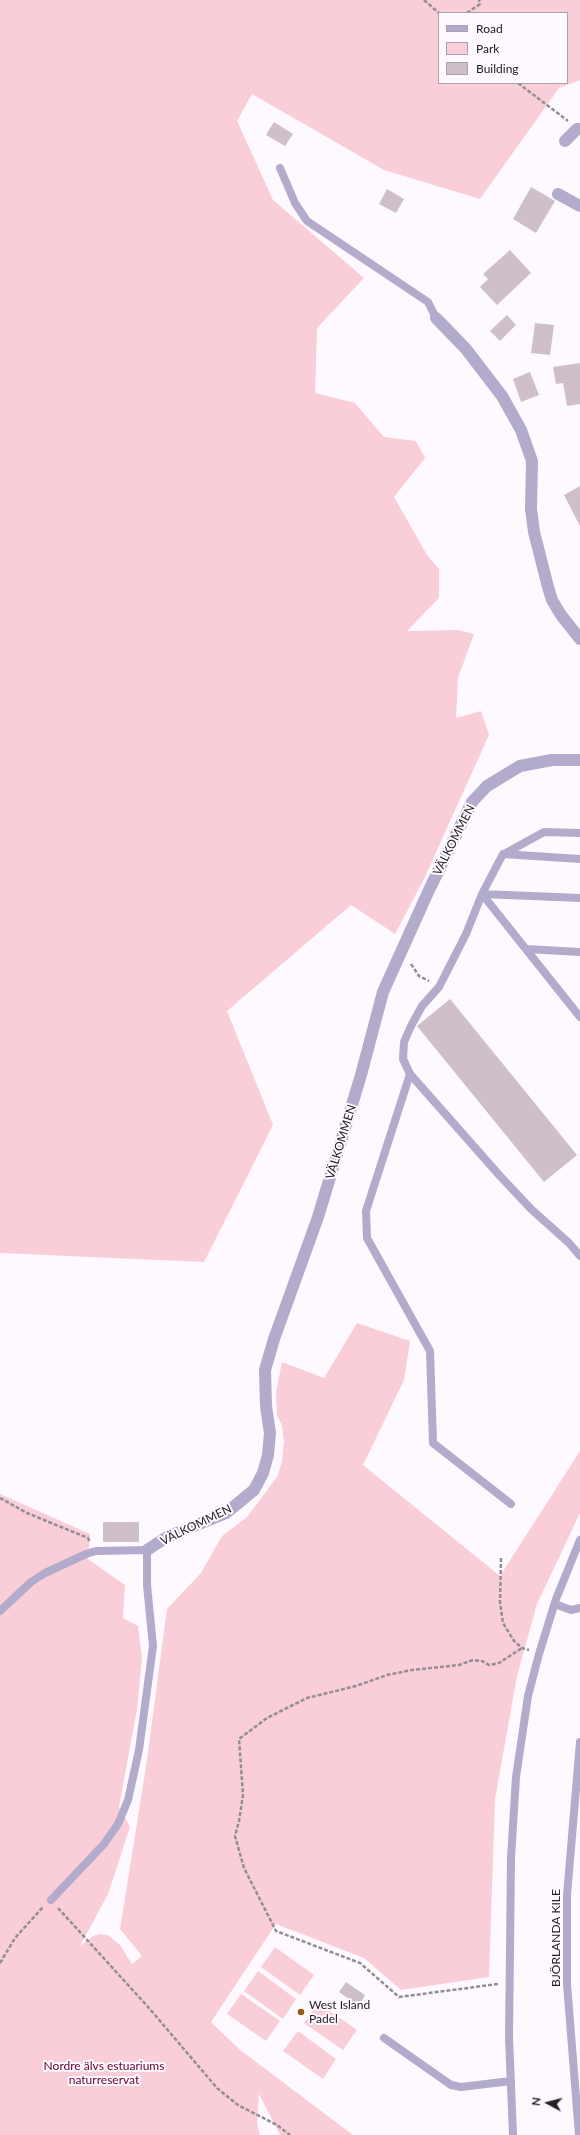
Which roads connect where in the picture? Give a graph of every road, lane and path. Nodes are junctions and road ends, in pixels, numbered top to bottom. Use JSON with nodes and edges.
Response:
{"nodes":[{"id":1,"x":424,"y":0,"type":"edge"},
{"id":2,"x":479,"y":0,"type":"edge"},
{"id":3,"x":439,"y":12,"type":"edge"},
{"id":4,"x":468,"y":12,"type":"edge"},
{"id":5,"x":519,"y":84,"type":"edge"},
{"id":6,"x":579,"y":129,"type":"edge"},
{"id":7,"x":565,"y":141,"type":"dead end"},
{"id":8,"x":280,"y":168,"type":"dead end"},
{"id":9,"x":558,"y":194,"type":"dead end"},
{"id":10,"x":580,"y":206,"type":"edge"},
{"id":11,"x":436,"y":318,"type":"joint"},
{"id":12,"x":580,"y":639,"type":"edge"},
{"id":13,"x":580,"y":760,"type":"edge"},
{"id":14,"x":580,"y":833,"type":"edge"},
{"id":15,"x":503,"y":854,"type":"junction"},
{"id":16,"x":580,"y":858,"type":"edge"},
{"id":17,"x":482,"y":894,"type":"junction"},
{"id":18,"x":580,"y":898,"type":"edge"},
{"id":19,"x":527,"y":949,"type":"junction"},
{"id":20,"x":580,"y":952,"type":"edge"},
{"id":21,"x":396,"y":961,"type":"junction"},
{"id":22,"x":439,"y":988,"type":"junction"},
{"id":23,"x":577,"y":1009,"type":"edge"},
{"id":24,"x":580,"y":1017,"type":"edge"},
{"id":25,"x":410,"y":1074,"type":"junction"},
{"id":26,"x":580,"y":1256,"type":"edge"},
{"id":27,"x":0,"y":1498,"type":"edge"},
{"id":28,"x":511,"y":1504,"type":"dead end"},
{"id":29,"x":580,"y":1540,"type":"edge"},
{"id":30,"x":147,"y":1550,"type":"junction"},
{"id":31,"x":96,"y":1551,"type":"junction"},
{"id":32,"x":501,"y":1558,"type":"dead end"},
{"id":33,"x":554,"y":1604,"type":"junction"},
{"id":34,"x":580,"y":1608,"type":"edge"},
{"id":35,"x":0,"y":1611,"type":"edge"},
{"id":36,"x":522,"y":1648,"type":"junction"},
{"id":37,"x":539,"y":1654,"type":"junction"},
{"id":38,"x":580,"y":1742,"type":"edge"},
{"id":39,"x":51,"y":1900,"type":"junction"},
{"id":40,"x":0,"y":1963,"type":"edge"},
{"id":41,"x":510,"y":1982,"type":"junction"},
{"id":42,"x":384,"y":2038,"type":"dead end"},
{"id":43,"x":511,"y":2081,"type":"junction"},
{"id":44,"x":290,"y":2135,"type":"edge"},
{"id":45,"x":513,"y":2135,"type":"edge"},
{"id":46,"x":579,"y":2135,"type":"edge"}],
"edges":[{"from":1,"to":3,"type":"path"},
{"from":2,"to":4,"type":"path"},
{"from":5,"to":6,"type":"path"},
{"from":6,"to":7,"type":"street"},
{"from":8,"to":11,"type":"lane"},
{"from":9,"to":10,"type":"street"},
{"from":11,"to":12,"type":"street"},
{"from":13,"to":21,"type":"street","name":"VÄLKOMMEN"},
{"from":14,"to":15,"type":"lane"},
{"from":15,"to":16,"type":"lane"},
{"from":15,"to":17,"type":"lane"},
{"from":17,"to":18,"type":"lane"},
{"from":17,"to":19,"type":"lane"},
{"from":17,"to":22,"type":"lane"},
{"from":19,"to":20,"type":"lane"},
{"from":19,"to":23,"type":"lane"},
{"from":21,"to":22,"type":"path"},
{"from":21,"to":30,"type":"street","name":"VÄLKOMMEN"},
{"from":22,"to":25,"type":"lane"},
{"from":23,"to":24,"type":"lane"},
{"from":25,"to":26,"type":"lane"},
{"from":25,"to":28,"type":"lane"},
{"from":27,"to":31,"type":"path"},
{"from":29,"to":33,"type":"lane"},
{"from":30,"to":31,"type":"lane"},
{"from":30,"to":39,"type":"lane"},
{"from":31,"to":35,"type":"lane"},
{"from":32,"to":36,"type":"path"},
{"from":33,"to":34,"type":"lane"},
{"from":33,"to":37,"type":"lane"},
{"from":36,"to":37,"type":"path"},
{"from":36,"to":41,"type":"path"},
{"from":37,"to":41,"type":"lane"},
{"from":38,"to":46,"type":"lane","name":"BJÖRLANDA KILE"},
{"from":39,"to":40,"type":"path"},
{"from":39,"to":44,"type":"path"},
{"from":41,"to":43,"type":"lane"},
{"from":42,"to":43,"type":"lane"},
{"from":43,"to":45,"type":"lane"}]}
